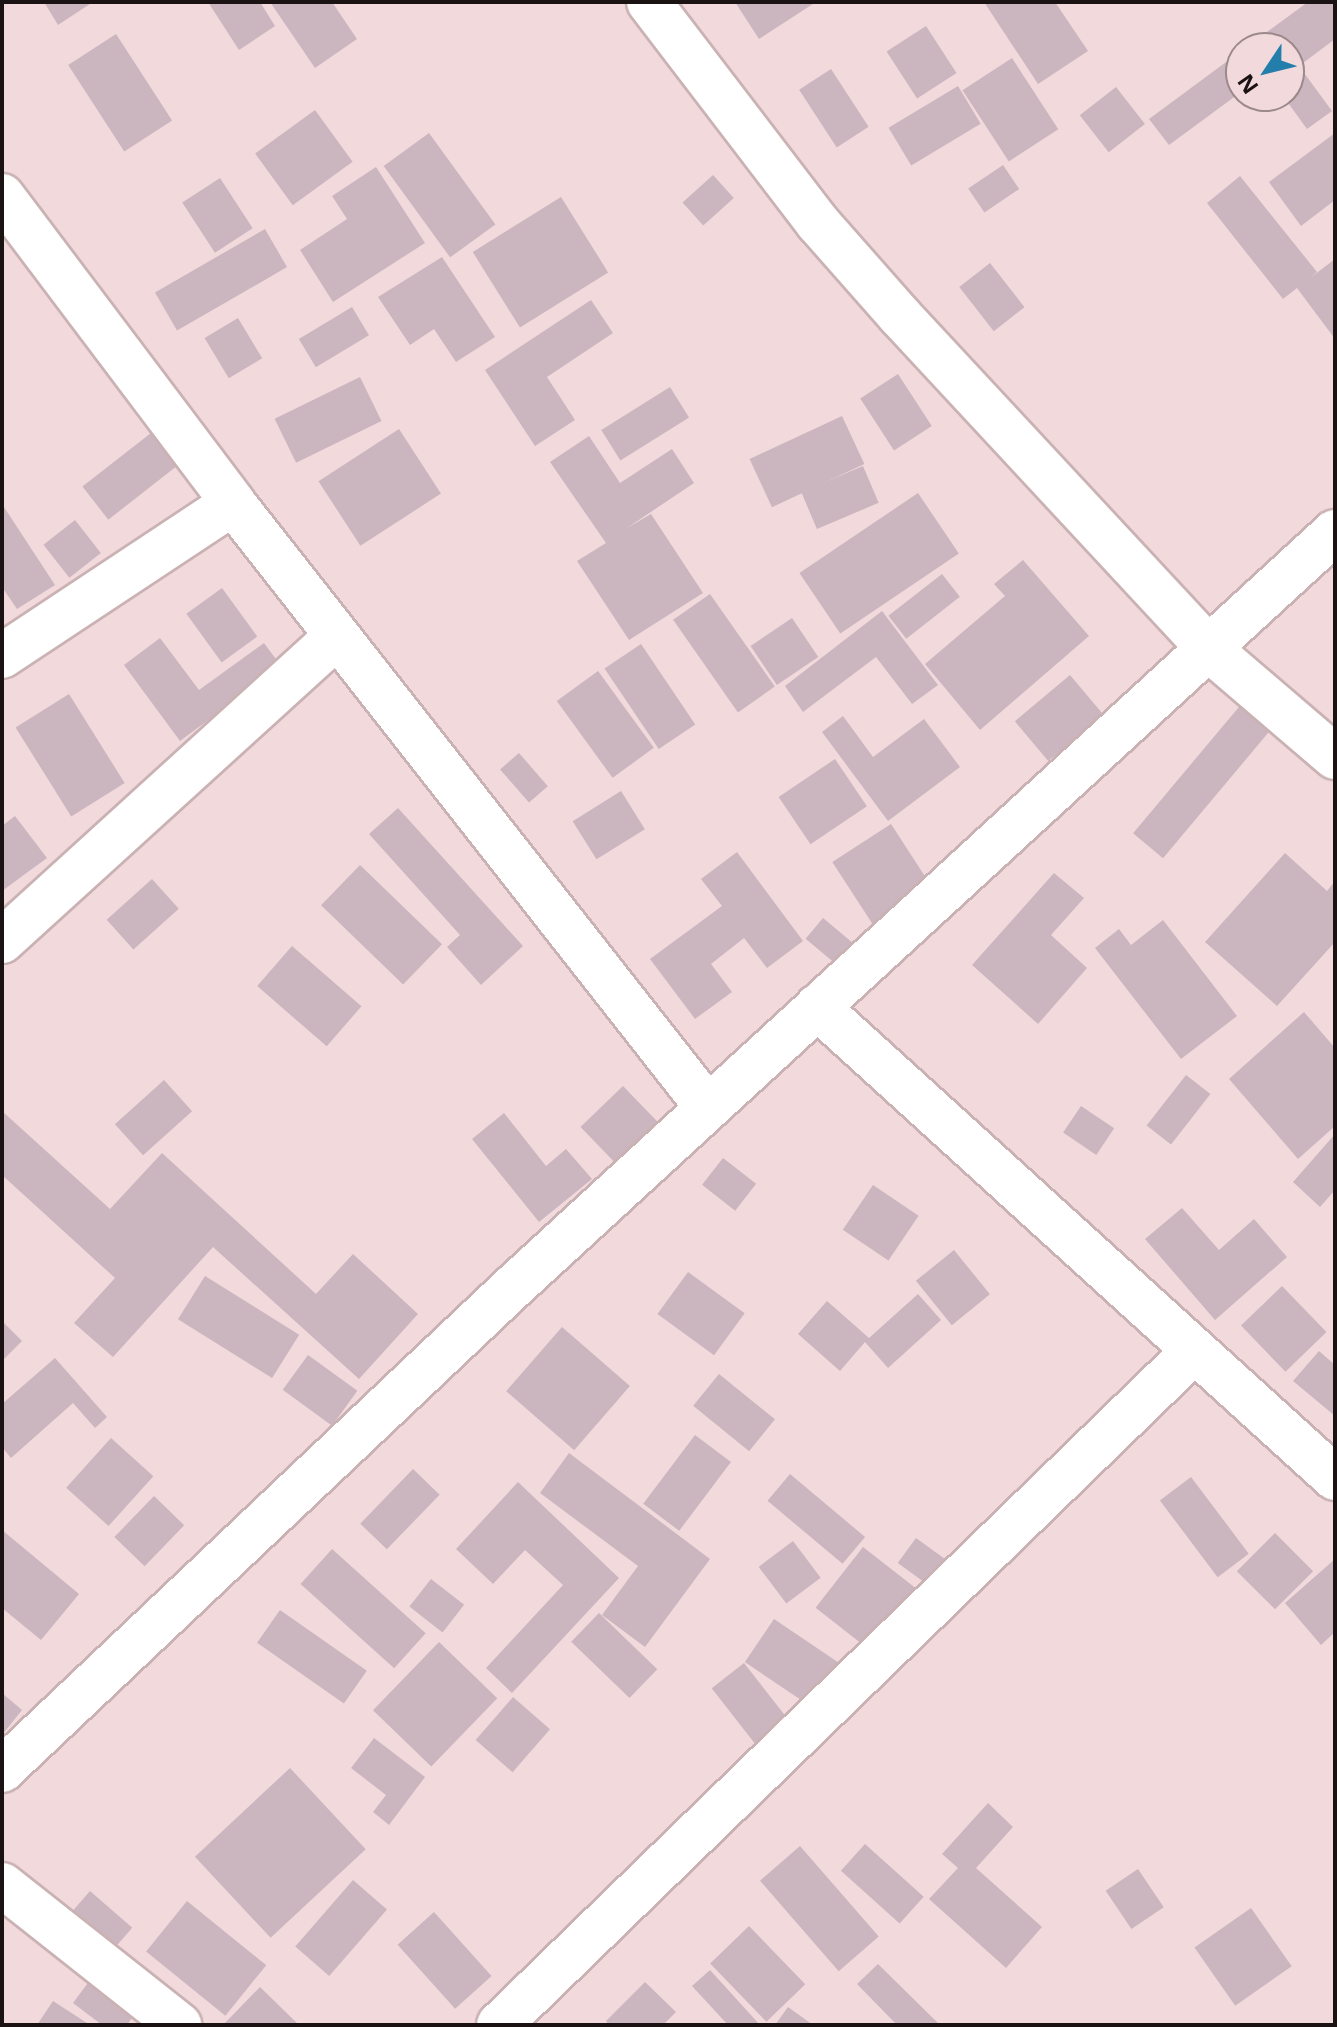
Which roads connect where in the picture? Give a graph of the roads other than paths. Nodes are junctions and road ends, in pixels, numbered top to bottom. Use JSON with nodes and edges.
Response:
{"nodes":[{"id":1,"x":649,"y":2,"type":"edge"},
{"id":2,"x":2,"y":196,"type":"edge"},
{"id":3,"x":233,"y":503,"type":"junction"},
{"id":4,"x":1335,"y":532,"type":"edge"},
{"id":5,"x":337,"y":636,"type":"junction"},
{"id":6,"x":1209,"y":649,"type":"junction"},
{"id":7,"x":2,"y":656,"type":"edge"},
{"id":8,"x":1335,"y":757,"type":"edge"},
{"id":9,"x":2,"y":941,"type":"edge"},
{"id":10,"x":817,"y":1007,"type":"junction"},
{"id":11,"x":708,"y":1108,"type":"junction"},
{"id":12,"x":1194,"y":1351,"type":"junction"},
{"id":13,"x":1335,"y":1478,"type":"edge"},
{"id":14,"x":2,"y":1770,"type":"edge"},
{"id":15,"x":2,"y":1885,"type":"edge"},
{"id":16,"x":179,"y":2025,"type":"edge"},
{"id":17,"x":499,"y":2025,"type":"edge"}],
"edges":[{"from":1,"to":6,"type":"street"},
{"from":2,"to":3,"type":"street"},
{"from":3,"to":5,"type":"street"},
{"from":3,"to":7,"type":"street"},
{"from":4,"to":6,"type":"street"},
{"from":5,"to":9,"type":"street"},
{"from":5,"to":11,"type":"street"},
{"from":6,"to":8,"type":"street"},
{"from":6,"to":10,"type":"street"},
{"from":10,"to":11,"type":"street"},
{"from":10,"to":12,"type":"street"},
{"from":11,"to":14,"type":"street"},
{"from":12,"to":13,"type":"street"},
{"from":12,"to":17,"type":"street"},
{"from":15,"to":16,"type":"street"}]}
